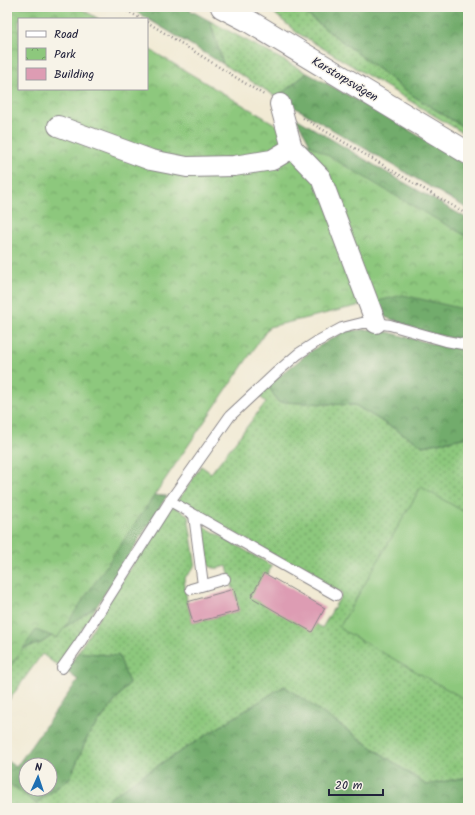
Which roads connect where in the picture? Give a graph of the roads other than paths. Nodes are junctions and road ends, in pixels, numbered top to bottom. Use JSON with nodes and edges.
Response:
{"nodes":[{"id":1,"x":222,"y":7,"type":"edge"},
{"id":2,"x":248,"y":14,"type":"edge"},
{"id":3,"x":280,"y":104,"type":"road end"},
{"id":4,"x":58,"y":126,"type":"dead end"},
{"id":5,"x":292,"y":148,"type":"junction"},
{"id":6,"x":468,"y":153,"type":"edge"},
{"id":7,"x":376,"y":323,"type":"junction"},
{"id":8,"x":468,"y":346,"type":"edge"},
{"id":9,"x":170,"y":500,"type":"junction"},
{"id":10,"x":194,"y":515,"type":"junction"},
{"id":11,"x":225,"y":578,"type":"dead end"},
{"id":12,"x":204,"y":585,"type":"junction"},
{"id":13,"x":190,"y":589,"type":"dead end"},
{"id":14,"x":336,"y":595,"type":"dead end"},
{"id":15,"x":62,"y":668,"type":"dead end"}],
"edges":[{"from":1,"to":2,"type":"main road","name":"Karstorpsvägen"},
{"from":2,"to":6,"type":"main road","name":"Karstorpsvägen"},
{"from":3,"to":5,"type":"street"},
{"from":4,"to":5,"type":"street"},
{"from":5,"to":7,"type":"street"},
{"from":7,"to":8,"type":"lane"},
{"from":7,"to":9,"type":"lane"},
{"from":9,"to":10,"type":"lane"},
{"from":9,"to":15,"type":"lane"},
{"from":10,"to":12,"type":"lane"},
{"from":10,"to":14,"type":"lane"},
{"from":11,"to":12,"type":"lane"},
{"from":12,"to":13,"type":"lane"}]}
